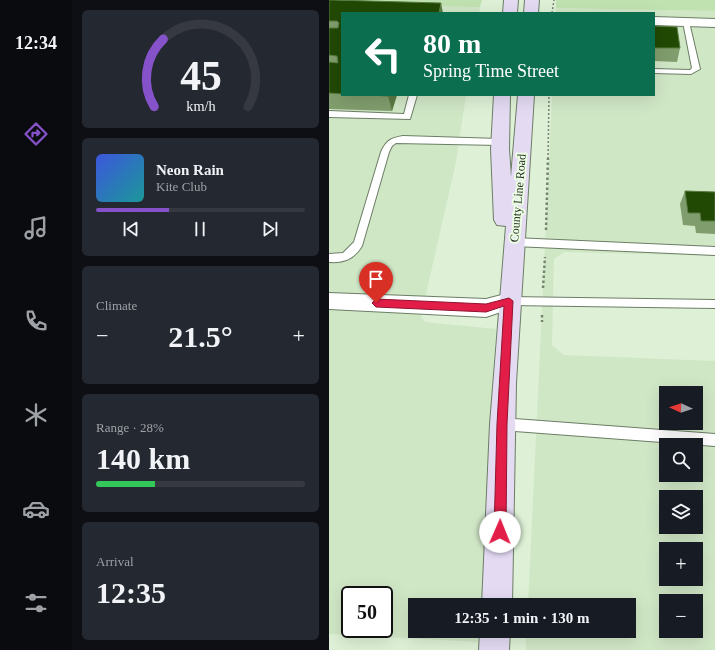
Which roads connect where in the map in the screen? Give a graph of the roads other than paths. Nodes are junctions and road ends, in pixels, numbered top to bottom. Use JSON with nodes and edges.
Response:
{"nodes":[{"id":1,"x":511,"y":0,"type":"edge"},
{"id":2,"x":532,"y":0,"type":"edge"},
{"id":3,"x":510,"y":12,"type":"edge"},
{"id":4,"x":531,"y":12,"type":"edge"},
{"id":5,"x":655,"y":21,"type":"edge"},
{"id":6,"x":686,"y":22,"type":"junction"},
{"id":7,"x":715,"y":23,"type":"edge"},
{"id":8,"x":655,"y":71,"type":"edge"},
{"id":9,"x":413,"y":96,"type":"edge"},
{"id":10,"x":502,"y":96,"type":"edge"},
{"id":11,"x":526,"y":96,"type":"edge"},
{"id":12,"x":329,"y":114,"type":"edge"},
{"id":13,"x":500,"y":142,"type":"junction"},
{"id":14,"x":514,"y":242,"type":"junction"},
{"id":15,"x":715,"y":251,"type":"edge"},
{"id":16,"x":329,"y":258,"type":"edge"},
{"id":17,"x":329,"y":301,"type":"edge"},
{"id":18,"x":509,"y":301,"type":"junction"},
{"id":19,"x":715,"y":304,"type":"edge"},
{"id":20,"x":502,"y":424,"type":"junction"},
{"id":21,"x":715,"y":440,"type":"edge"},
{"id":22,"x":497,"y":598,"type":"edge"},
{"id":23,"x":495,"y":638,"type":"edge"},
{"id":24,"x":494,"y":650,"type":"edge"}],
"edges":[{"from":1,"to":3,"type":"main road"},
{"from":2,"to":4,"type":"main road"},
{"from":5,"to":6,"type":"street"},
{"from":6,"to":7,"type":"street"},
{"from":6,"to":8,"type":"lane"},
{"from":9,"to":12,"type":"lane"},
{"from":10,"to":13,"type":"main road","name":"County Line Road"},
{"from":11,"to":14,"type":"main road","name":"County Line Road"},
{"from":13,"to":16,"type":"lane"},
{"from":13,"to":18,"type":"main road","name":"County Line Road"},
{"from":14,"to":15,"type":"lane"},
{"from":14,"to":18,"type":"main road","name":"County Line Road"},
{"from":17,"to":18,"type":"street"},
{"from":18,"to":19,"type":"lane"},
{"from":18,"to":20,"type":"main road","name":"County Line Road"},
{"from":20,"to":21,"type":"lane"},
{"from":20,"to":22,"type":"main road","name":"County Line Road"},
{"from":23,"to":24,"type":"main road"}]}
